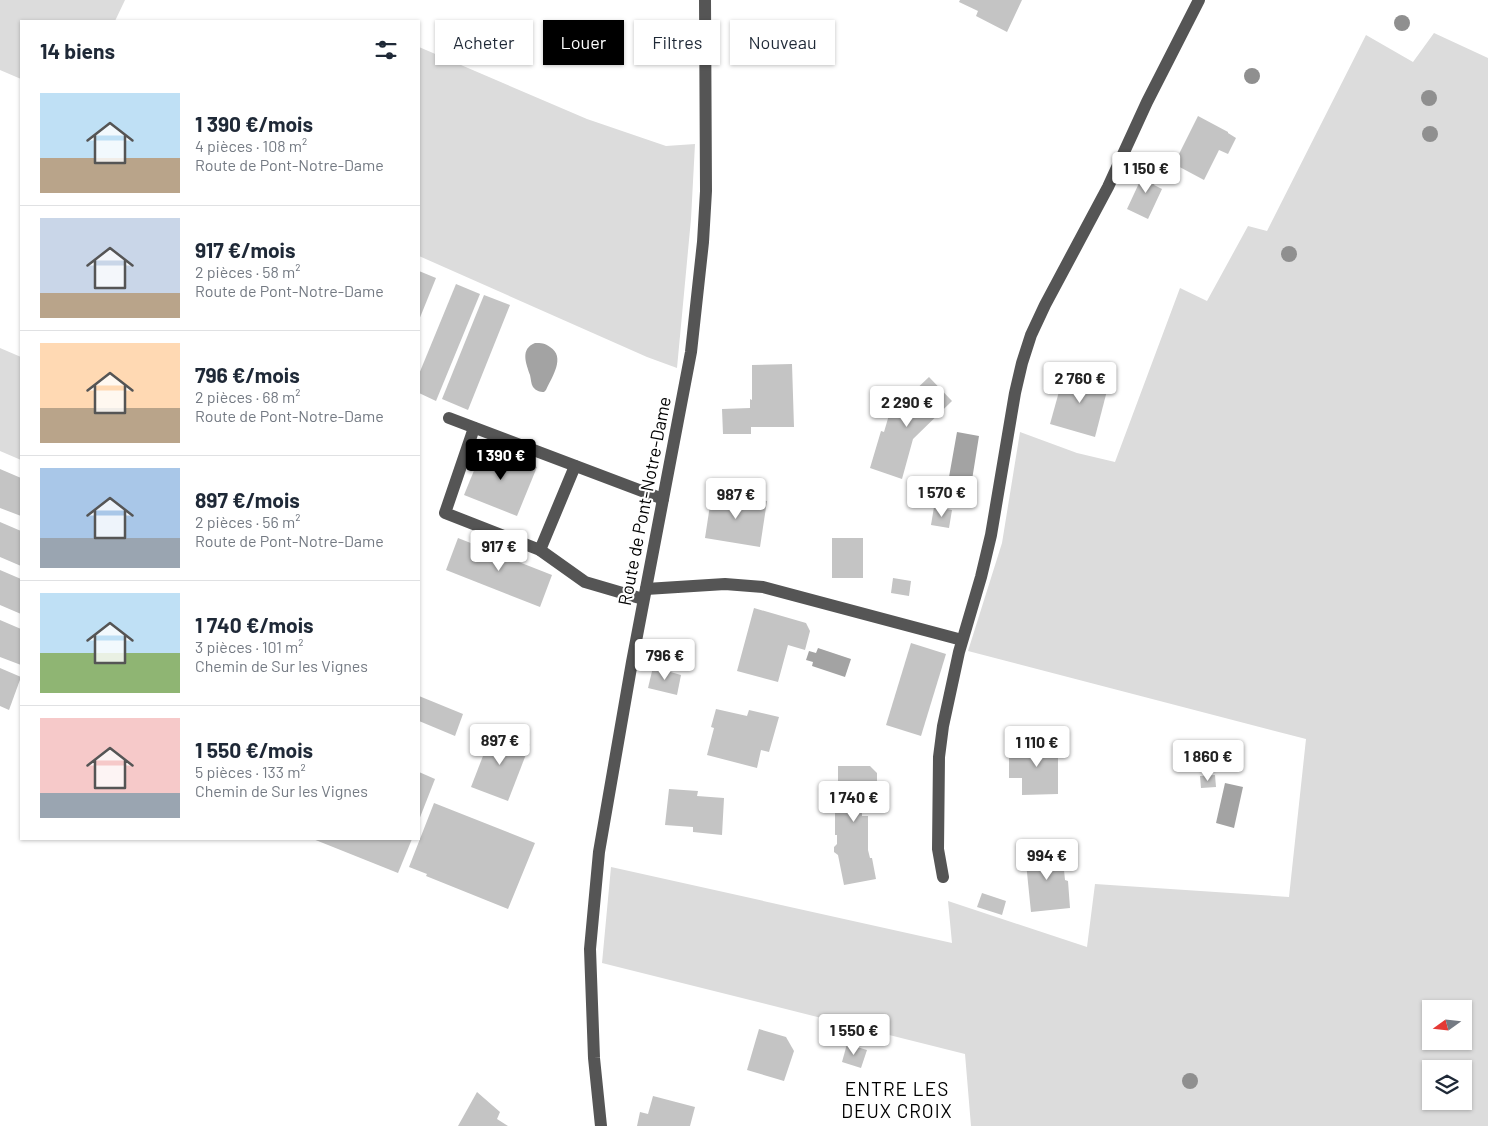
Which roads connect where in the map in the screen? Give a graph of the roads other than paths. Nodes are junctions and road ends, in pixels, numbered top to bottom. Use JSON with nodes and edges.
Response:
{"nodes":[{"id":1,"x":705,"y":0,"type":"edge"},
{"id":2,"x":1199,"y":0,"type":"edge"},
{"id":3,"x":449,"y":418,"type":"dead end"},
{"id":4,"x":474,"y":428,"type":"junction"},
{"id":5,"x":575,"y":466,"type":"junction"},
{"id":6,"x":663,"y":499,"type":"junction"},
{"id":7,"x":540,"y":550,"type":"junction"},
{"id":8,"x":644,"y":594,"type":"junction"},
{"id":9,"x":962,"y":640,"type":"junction"},
{"id":10,"x":943,"y":877,"type":"dead end"},
{"id":11,"x":601,"y":1126,"type":"edge"}],
"edges":[{"from":1,"to":6,"type":"street","name":"Route de Pont-Notre-Dame"},
{"from":2,"to":9,"type":"street"},
{"from":3,"to":4,"type":"street"},
{"from":4,"to":5,"type":"street"},
{"from":4,"to":7,"type":"street"},
{"from":5,"to":6,"type":"street"},
{"from":5,"to":7,"type":"street"},
{"from":6,"to":8,"type":"street","name":"Route de Pont-Notre-Dame"},
{"from":7,"to":8,"type":"street"},
{"from":8,"to":9,"type":"street"},
{"from":8,"to":11,"type":"street","name":"Route de Pont-Notre-Dame"},
{"from":9,"to":10,"type":"street"}]}
